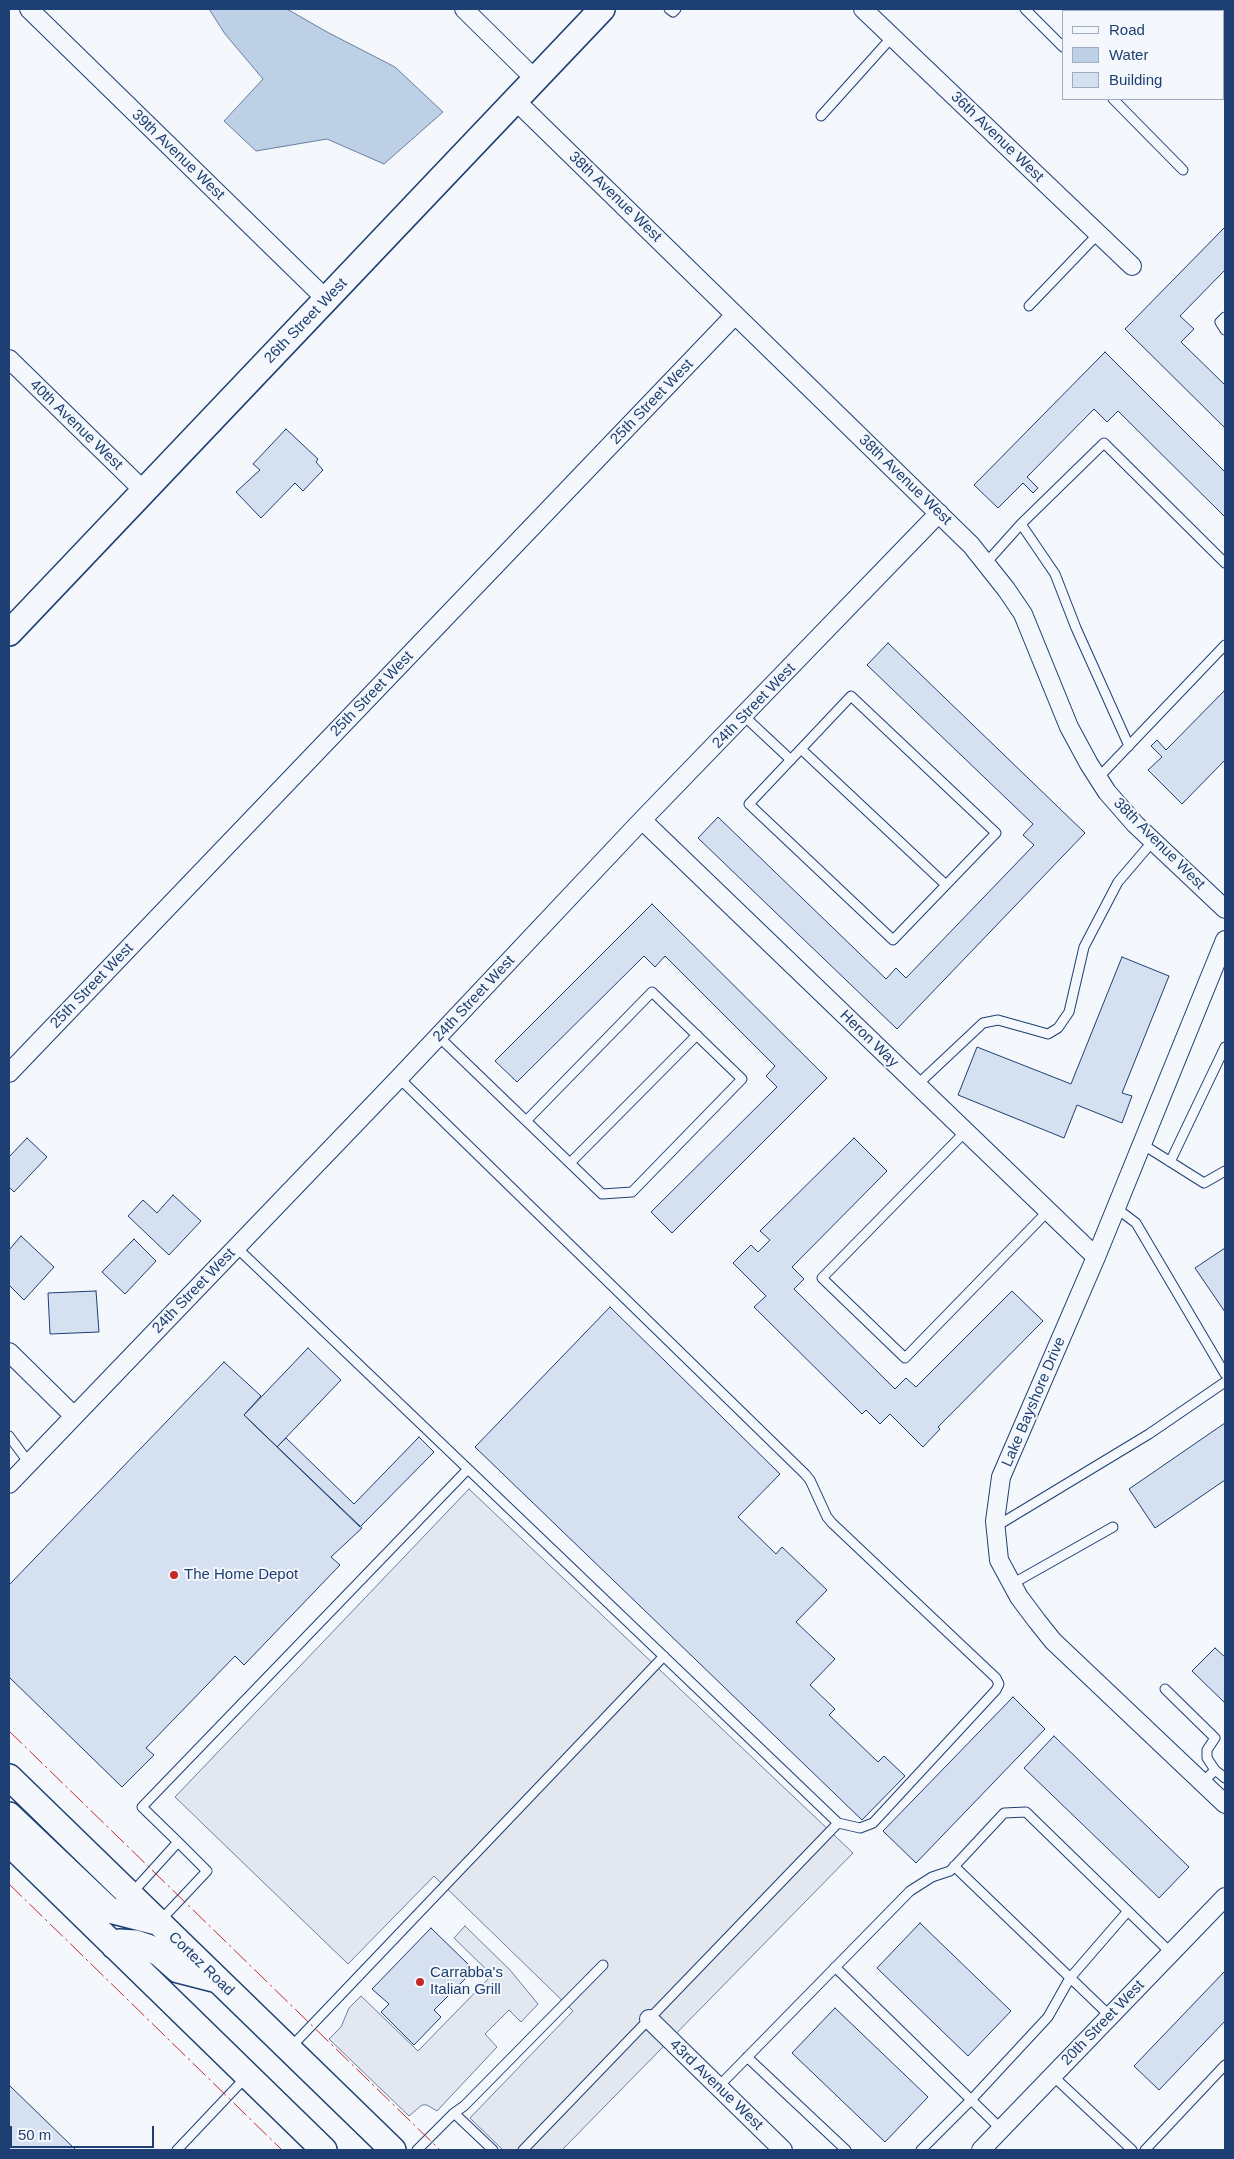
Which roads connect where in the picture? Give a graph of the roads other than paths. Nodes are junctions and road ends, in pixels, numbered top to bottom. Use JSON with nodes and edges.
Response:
{"nodes":[{"id":1,"x":28,"y":9,"type":"edge"},
{"id":2,"x":464,"y":9,"type":"edge"},
{"id":3,"x":602,"y":9,"type":"edge"},
{"id":4,"x":669,"y":9,"type":"edge"},
{"id":5,"x":676,"y":9,"type":"edge"},
{"id":6,"x":862,"y":9,"type":"edge"},
{"id":7,"x":1025,"y":9,"type":"edge"},
{"id":8,"x":892,"y":37,"type":"junction"},
{"id":9,"x":1062,"y":46,"type":"edge"},
{"id":10,"x":536,"y":80,"type":"junction"},
{"id":11,"x":1114,"y":100,"type":"edge"},
{"id":12,"x":516,"y":101,"type":"junction"},
{"id":13,"x":821,"y":116,"type":"dead end"},
{"id":14,"x":1183,"y":170,"type":"dead end"},
{"id":15,"x":1098,"y":234,"type":"junction"},
{"id":16,"x":1132,"y":266,"type":"dead end"},
{"id":17,"x":327,"y":300,"type":"junction"},
{"id":18,"x":1029,"y":306,"type":"dead end"},
{"id":19,"x":735,"y":315,"type":"junction"},
{"id":20,"x":1225,"y":317,"type":"edge"},
{"id":21,"x":1225,"y":330,"type":"edge"},
{"id":22,"x":9,"y":359,"type":"edge"},
{"id":23,"x":144,"y":491,"type":"junction"},
{"id":24,"x":939,"y":513,"type":"junction"},
{"id":25,"x":1021,"y":524,"type":"junction"},
{"id":26,"x":1225,"y":563,"type":"edge"},
{"id":27,"x":986,"y":564,"type":"junction"},
{"id":28,"x":10,"y":627,"type":"edge"},
{"id":29,"x":1225,"y":646,"type":"edge"},
{"id":30,"x":744,"y":716,"type":"junction"},
{"id":31,"x":1129,"y":746,"type":"junction"},
{"id":32,"x":801,"y":749,"type":"junction"},
{"id":33,"x":790,"y":760,"type":"junction"},
{"id":34,"x":1098,"y":778,"type":"junction"},
{"id":35,"x":642,"y":820,"type":"junction"},
{"id":36,"x":1153,"y":841,"type":"junction"},
{"id":37,"x":946,"y":884,"type":"junction"},
{"id":38,"x":1225,"y":909,"type":"edge"},
{"id":39,"x":1225,"y":940,"type":"edge"},
{"id":40,"x":697,"y":1035,"type":"junction"},
{"id":41,"x":438,"y":1036,"type":"junction"},
{"id":42,"x":1225,"y":1048,"type":"edge"},
{"id":43,"x":9,"y":1073,"type":"edge"},
{"id":44,"x":399,"y":1078,"type":"junction"},
{"id":45,"x":917,"y":1085,"type":"junction"},
{"id":46,"x":527,"y":1120,"type":"junction"},
{"id":47,"x":965,"y":1132,"type":"junction"},
{"id":48,"x":1142,"y":1144,"type":"junction"},
{"id":49,"x":1170,"y":1162,"type":"junction"},
{"id":50,"x":570,"y":1163,"type":"junction"},
{"id":51,"x":1225,"y":1171,"type":"edge"},
{"id":52,"x":1116,"y":1208,"type":"junction"},
{"id":53,"x":1048,"y":1212,"type":"junction"},
{"id":54,"x":236,"y":1247,"type":"junction"},
{"id":55,"x":1096,"y":1257,"type":"junction"},
{"id":56,"x":9,"y":1352,"type":"edge"},
{"id":57,"x":1225,"y":1374,"type":"edge"},
{"id":58,"x":1225,"y":1382,"type":"edge"},
{"id":59,"x":74,"y":1416,"type":"junction"},
{"id":60,"x":9,"y":1436,"type":"edge"},
{"id":61,"x":29,"y":1463,"type":"junction"},
{"id":62,"x":468,"y":1468,"type":"junction"},
{"id":63,"x":9,"y":1484,"type":"edge"},
{"id":64,"x":995,"y":1527,"type":"junction"},
{"id":65,"x":1113,"y":1527,"type":"dead end"},
{"id":66,"x":1012,"y":1584,"type":"junction"},
{"id":67,"x":664,"y":1656,"type":"junction"},
{"id":68,"x":1164,"y":1689,"type":"dead end"},
{"id":69,"x":1209,"y":1776,"type":"junction"},
{"id":70,"x":9,"y":1777,"type":"edge"},
{"id":71,"x":1225,"y":1778,"type":"edge"},
{"id":72,"x":1225,"y":1804,"type":"edge"},
{"id":73,"x":9,"y":1814,"type":"edge"},
{"id":74,"x":838,"y":1823,"type":"junction"},
{"id":75,"x":178,"y":1842,"type":"junction"},
{"id":76,"x":9,"y":1844,"type":"edge"},
{"id":77,"x":954,"y":1866,"type":"junction"},
{"id":78,"x":130,"y":1895,"type":"junction"},
{"id":79,"x":1225,"y":1896,"type":"edge"},
{"id":80,"x":1128,"y":1911,"type":"junction"},
{"id":81,"x":158,"y":1922,"type":"junction"},
{"id":82,"x":114,"y":1946,"type":"junction"},
{"id":83,"x":1171,"y":1953,"type":"junction"},
{"id":84,"x":603,"y":1965,"type":"dead end"},
{"id":85,"x":835,"y":1967,"type":"junction"},
{"id":86,"x":1070,"y":1978,"type":"junction"},
{"id":87,"x":217,"y":1980,"type":"junction"},
{"id":88,"x":1110,"y":2016,"type":"junction"},
{"id":89,"x":649,"y":2020,"type":"junction"},
{"id":90,"x":289,"y":2049,"type":"junction"},
{"id":91,"x":747,"y":2057,"type":"junction"},
{"id":92,"x":1225,"y":2065,"type":"edge"},
{"id":93,"x":248,"y":2076,"type":"junction"},
{"id":94,"x":1052,"y":2076,"type":"junction"},
{"id":95,"x":718,"y":2086,"type":"junction"},
{"id":96,"x":971,"y":2100,"type":"junction"},
{"id":97,"x":454,"y":2113,"type":"junction"},
{"id":98,"x":1001,"y":2130,"type":"junction"},
{"id":99,"x":176,"y":2150,"type":"edge"},
{"id":100,"x":324,"y":2150,"type":"edge"},
{"id":101,"x":393,"y":2150,"type":"edge"},
{"id":102,"x":417,"y":2150,"type":"edge"},
{"id":103,"x":493,"y":2150,"type":"edge"},
{"id":104,"x":523,"y":2150,"type":"edge"},
{"id":105,"x":783,"y":2150,"type":"edge"},
{"id":106,"x":846,"y":2150,"type":"edge"},
{"id":107,"x":920,"y":2150,"type":"edge"},
{"id":108,"x":981,"y":2150,"type":"edge"},
{"id":109,"x":1132,"y":2150,"type":"edge"},
{"id":110,"x":1144,"y":2150,"type":"edge"}],
"edges":[{"from":1,"to":17,"type":"street","name":"39th Avenue West"},
{"from":2,"to":10,"type":"street"},
{"from":3,"to":10,"type":"main road","name":"26th Street West"},
{"from":4,"to":5,"type":"lane"},
{"from":6,"to":8,"type":"street","name":"36th Avenue West"},
{"from":7,"to":9,"type":"lane"},
{"from":8,"to":13,"type":"lane"},
{"from":8,"to":15,"type":"street","name":"36th Avenue West"},
{"from":10,"to":12,"type":"main road","name":"26th Street West"},
{"from":11,"to":14,"type":"lane"},
{"from":12,"to":17,"type":"main road","name":"26th Street West"},
{"from":12,"to":19,"type":"street","name":"38th Avenue West"},
{"from":15,"to":16,"type":"street","name":"36th Avenue West"},
{"from":15,"to":18,"type":"lane"},
{"from":17,"to":23,"type":"main road","name":"26th Street West"},
{"from":19,"to":24,"type":"street","name":"38th Avenue West"},
{"from":19,"to":43,"type":"street","name":"25th Street West"},
{"from":20,"to":21,"type":"lane"},
{"from":22,"to":23,"type":"street","name":"40th Avenue West"},
{"from":23,"to":28,"type":"main road","name":"26th Street West"},
{"from":24,"to":27,"type":"street","name":"38th Avenue West"},
{"from":24,"to":30,"type":"street","name":"24th Street West"},
{"from":25,"to":26,"type":"lane"},
{"from":25,"to":27,"type":"lane"},
{"from":25,"to":31,"type":"lane"},
{"from":27,"to":34,"type":"street","name":"38th Avenue West"},
{"from":29,"to":31,"type":"lane"},
{"from":30,"to":33,"type":"lane"},
{"from":30,"to":35,"type":"street","name":"24th Street West"},
{"from":31,"to":34,"type":"lane"},
{"from":32,"to":33,"type":"lane"},
{"from":32,"to":37,"type":"lane"},
{"from":32,"to":37,"type":"lane"},
{"from":33,"to":37,"type":"lane"},
{"from":34,"to":36,"type":"street","name":"38th Avenue West"},
{"from":35,"to":41,"type":"street","name":"24th Street West"},
{"from":35,"to":45,"type":"street","name":"Heron Way"},
{"from":36,"to":38,"type":"street","name":"38th Avenue West"},
{"from":36,"to":45,"type":"lane"},
{"from":39,"to":48,"type":"street","name":"Lake Bayshore Drive"},
{"from":40,"to":46,"type":"lane"},
{"from":40,"to":50,"type":"lane"},
{"from":40,"to":50,"type":"lane"},
{"from":41,"to":44,"type":"street","name":"24th Street West"},
{"from":41,"to":46,"type":"lane"},
{"from":42,"to":49,"type":"lane"},
{"from":44,"to":54,"type":"street","name":"24th Street West"},
{"from":44,"to":74,"type":"lane"},
{"from":45,"to":47,"type":"street","name":"Heron Way"},
{"from":46,"to":50,"type":"lane"},
{"from":47,"to":53,"type":"street","name":"Heron Way"},
{"from":47,"to":53,"type":"lane"},
{"from":48,"to":49,"type":"lane"},
{"from":48,"to":52,"type":"street","name":"Lake Bayshore Drive"},
{"from":49,"to":51,"type":"lane"},
{"from":52,"to":55,"type":"street","name":"Lake Bayshore Drive"},
{"from":52,"to":57,"type":"lane"},
{"from":53,"to":55,"type":"street","name":"Heron Way"},
{"from":54,"to":59,"type":"street","name":"24th Street West"},
{"from":54,"to":62,"type":"lane"},
{"from":55,"to":64,"type":"street","name":"Lake Bayshore Drive"},
{"from":56,"to":59,"type":"street"},
{"from":58,"to":64,"type":"lane"},
{"from":59,"to":61,"type":"street","name":"24th Street West"},
{"from":60,"to":61,"type":"lane"},
{"from":61,"to":63,"type":"street","name":"24th Street West"},
{"from":62,"to":67,"type":"lane"},
{"from":62,"to":75,"type":"lane"},
{"from":64,"to":66,"type":"street","name":"Lake Bayshore Drive"},
{"from":65,"to":66,"type":"lane"},
{"from":66,"to":69,"type":"street","name":"Lake Bayshore Drive"},
{"from":67,"to":74,"type":"lane"},
{"from":67,"to":90,"type":"lane"},
{"from":68,"to":69,"type":"lane"},
{"from":69,"to":71,"type":"lane"},
{"from":69,"to":72,"type":"street","name":"Lake Bayshore Drive"},
{"from":70,"to":78,"type":"main road","name":"Cortez Road"},
{"from":73,"to":81,"type":"main road"},
{"from":74,"to":89,"type":"lane"},
{"from":75,"to":78,"type":"lane"},
{"from":75,"to":81,"type":"lane"},
{"from":76,"to":82,"type":"main road"},
{"from":77,"to":80,"type":"lane"},
{"from":77,"to":85,"type":"lane"},
{"from":77,"to":86,"type":"lane"},
{"from":78,"to":81,"type":"main road","name":"Cortez Road"},
{"from":79,"to":83,"type":"street","name":"20th Street West"},
{"from":80,"to":83,"type":"lane"},
{"from":80,"to":86,"type":"lane"},
{"from":81,"to":87,"type":"main road","name":"Cortez Road"},
{"from":82,"to":87,"type":"main road"},
{"from":82,"to":93,"type":"main road"},
{"from":83,"to":88,"type":"street","name":"20th Street West"},
{"from":84,"to":97,"type":"lane"},
{"from":85,"to":91,"type":"lane"},
{"from":85,"to":96,"type":"lane"},
{"from":86,"to":88,"type":"lane"},
{"from":86,"to":96,"type":"lane"},
{"from":87,"to":90,"type":"main road","name":"Cortez Road"},
{"from":88,"to":94,"type":"street","name":"20th Street West"},
{"from":89,"to":95,"type":"street","name":"43rd Avenue West"},
{"from":89,"to":104,"type":"lane"},
{"from":90,"to":101,"type":"main road","name":"Cortez Road"},
{"from":91,"to":95,"type":"lane"},
{"from":91,"to":106,"type":"lane"},
{"from":92,"to":110,"type":"lane"},
{"from":93,"to":99,"type":"lane"},
{"from":93,"to":100,"type":"main road"},
{"from":94,"to":98,"type":"street","name":"20th Street West"},
{"from":94,"to":109,"type":"lane"},
{"from":95,"to":105,"type":"street","name":"43rd Avenue West"},
{"from":96,"to":98,"type":"lane"},
{"from":96,"to":107,"type":"lane"},
{"from":97,"to":102,"type":"lane"},
{"from":97,"to":103,"type":"lane"},
{"from":98,"to":108,"type":"street","name":"20th Street West"}]}
